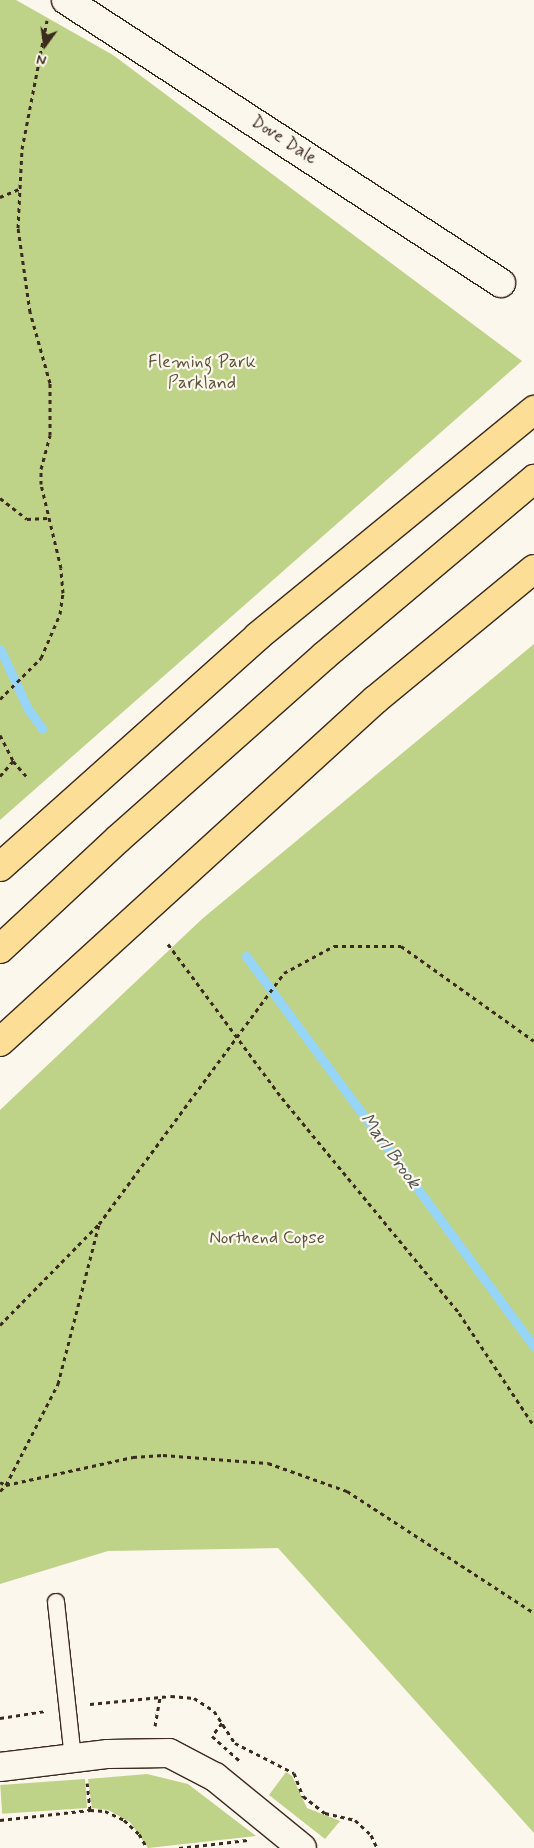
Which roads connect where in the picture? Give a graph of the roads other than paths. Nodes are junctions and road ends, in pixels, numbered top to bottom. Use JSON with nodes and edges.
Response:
{"nodes":[{"id":1,"x":58,"y":5,"type":"edge"},
{"id":2,"x":501,"y":283,"type":"dead end"},
{"id":3,"x":534,"y":410,"type":"edge"},
{"id":4,"x":534,"y":480,"type":"edge"},
{"id":5,"x":534,"y":569,"type":"edge"},
{"id":6,"x":0,"y":868,"type":"edge"},
{"id":7,"x":0,"y":950,"type":"edge"},
{"id":8,"x":0,"y":1042,"type":"edge"},
{"id":9,"x":56,"y":1602,"type":"dead end"},
{"id":10,"x":79,"y":1757,"type":"junction"},
{"id":11,"x":0,"y":1767,"type":"edge"},
{"id":12,"x":302,"y":1848,"type":"edge"}],
"edges":[{"from":1,"to":2,"type":"street","name":"Dove Dale"},
{"from":3,"to":6,"type":"highway"},
{"from":4,"to":7,"type":"highway"},
{"from":5,"to":8,"type":"highway"},
{"from":9,"to":10,"type":"lane"},
{"from":10,"to":11,"type":"street"},
{"from":10,"to":12,"type":"street"}]}
